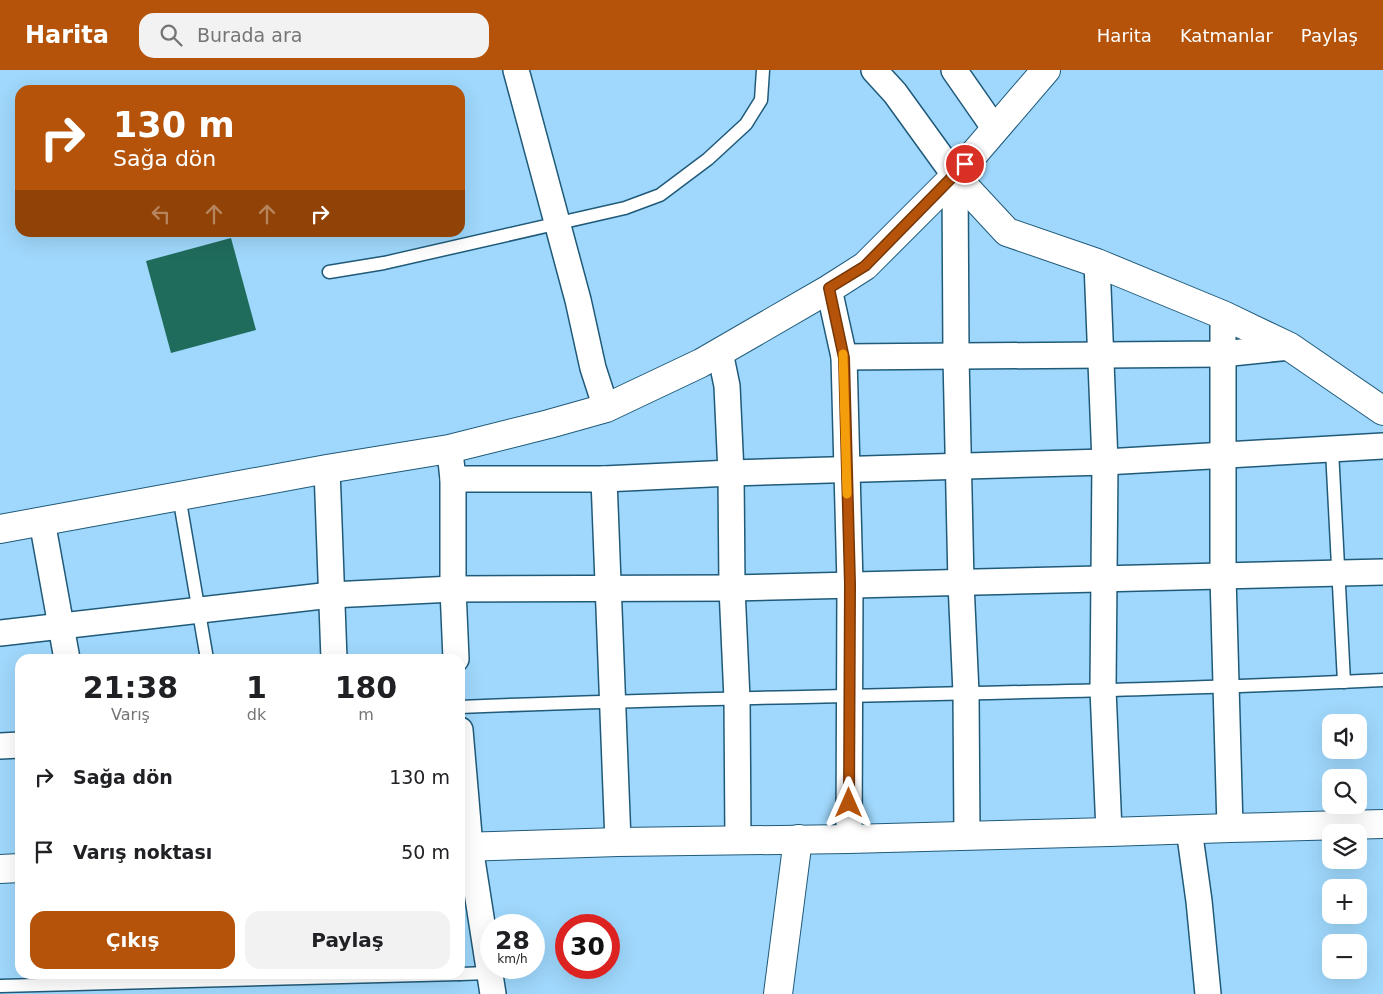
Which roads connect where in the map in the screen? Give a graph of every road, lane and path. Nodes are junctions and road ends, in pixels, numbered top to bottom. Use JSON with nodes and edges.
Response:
{"nodes":[{"id":1,"x":516,"y":70,"type":"edge"},
{"id":2,"x":763,"y":70,"type":"edge"},
{"id":3,"x":874,"y":70,"type":"edge"},
{"id":4,"x":954,"y":70,"type":"edge"},
{"id":5,"x":1046,"y":70,"type":"edge"},
{"id":6,"x":996,"y":129,"type":"junction"},
{"id":7,"x":955,"y":176,"type":"junction"},
{"id":8,"x":557,"y":223,"type":"junction"},
{"id":9,"x":1097,"y":263,"type":"junction"},
{"id":10,"x":329,"y":272,"type":"dead end"},
{"id":11,"x":829,"y":288,"type":"junction"},
{"id":12,"x":1223,"y":315,"type":"junction"},
{"id":13,"x":1290,"y":347,"type":"junction"},
{"id":14,"x":720,"y":352,"type":"junction"},
{"id":15,"x":1222,"y":354,"type":"junction"},
{"id":16,"x":1101,"y":356,"type":"junction"},
{"id":17,"x":956,"y":357,"type":"junction"},
{"id":18,"x":844,"y":358,"type":"junction"},
{"id":19,"x":606,"y":408,"type":"junction"},
{"id":20,"x":1383,"y":411,"type":"edge"},
{"id":21,"x":1383,"y":446,"type":"edge"},
{"id":22,"x":449,"y":449,"type":"junction"},
{"id":23,"x":1332,"y":450,"type":"junction"},
{"id":24,"x":1222,"y":456,"type":"junction"},
{"id":25,"x":1105,"y":462,"type":"junction"},
{"id":26,"x":958,"y":466,"type":"junction"},
{"id":27,"x":327,"y":469,"type":"junction"},
{"id":28,"x":847,"y":470,"type":"junction"},
{"id":29,"x":731,"y":474,"type":"junction"},
{"id":30,"x":453,"y":479,"type":"junction"},
{"id":31,"x":604,"y":480,"type":"junction"},
{"id":32,"x":179,"y":496,"type":"junction"},
{"id":33,"x":42,"y":521,"type":"junction"},
{"id":34,"x":0,"y":529,"type":"edge"},
{"id":35,"x":1383,"y":572,"type":"edge"},
{"id":36,"x":1338,"y":573,"type":"junction"},
{"id":37,"x":1223,"y":576,"type":"junction"},
{"id":38,"x":1104,"y":580,"type":"junction"},
{"id":39,"x":961,"y":583,"type":"junction"},
{"id":40,"x":850,"y":584,"type":"junction"},
{"id":41,"x":608,"y":588,"type":"junction"},
{"id":42,"x":732,"y":588,"type":"junction"},
{"id":43,"x":453,"y":589,"type":"junction"},
{"id":44,"x":331,"y":596,"type":"junction"},
{"id":45,"x":199,"y":610,"type":"junction"},
{"id":46,"x":61,"y":625,"type":"junction"},
{"id":47,"x":0,"y":632,"type":"edge"},
{"id":48,"x":66,"y":654,"type":"edge"},
{"id":49,"x":206,"y":654,"type":"edge"},
{"id":50,"x":334,"y":654,"type":"edge"},
{"id":51,"x":456,"y":654,"type":"edge"},
{"id":52,"x":1383,"y":680,"type":"edge"},
{"id":53,"x":1344,"y":682,"type":"junction"},
{"id":54,"x":1226,"y":686,"type":"junction"},
{"id":55,"x":1103,"y":689,"type":"junction"},
{"id":56,"x":966,"y":693,"type":"junction"},
{"id":57,"x":849,"y":696,"type":"junction"},
{"id":58,"x":737,"y":699,"type":"junction"},
{"id":59,"x":613,"y":701,"type":"junction"},
{"id":60,"x":465,"y":707,"type":"edge"},
{"id":61,"x":15,"y":745,"type":"edge"},
{"id":62,"x":0,"y":746,"type":"edge"},
{"id":63,"x":1383,"y":824,"type":"edge"},
{"id":64,"x":1230,"y":828,"type":"junction"},
{"id":65,"x":1189,"y":829,"type":"junction"},
{"id":66,"x":1109,"y":832,"type":"junction"},
{"id":67,"x":967,"y":836,"type":"junction"},
{"id":68,"x":798,"y":839,"type":"junction"},
{"id":69,"x":849,"y":839,"type":"junction"},
{"id":70,"x":738,"y":841,"type":"junction"},
{"id":71,"x":618,"y":842,"type":"junction"},
{"id":72,"x":465,"y":847,"type":"edge"},
{"id":73,"x":15,"y":868,"type":"edge"},
{"id":74,"x":0,"y":869,"type":"edge"},
{"id":75,"x":465,"y":976,"type":"edge"},
{"id":76,"x":50,"y":979,"type":"edge"},
{"id":77,"x":491,"y":984,"type":"edge"},
{"id":78,"x":0,"y":986,"type":"edge"},
{"id":79,"x":778,"y":994,"type":"edge"},
{"id":80,"x":1208,"y":994,"type":"edge"}],
"edges":[{"from":1,"to":8,"type":"street"},
{"from":2,"to":8,"type":"lane"},
{"from":3,"to":7,"type":"street"},
{"from":4,"to":6,"type":"street"},
{"from":5,"to":6,"type":"street"},
{"from":6,"to":7,"type":"street"},
{"from":7,"to":9,"type":"street"},
{"from":7,"to":11,"type":"street"},
{"from":7,"to":17,"type":"street"},
{"from":8,"to":10,"type":"lane"},
{"from":8,"to":19,"type":"street"},
{"from":9,"to":12,"type":"street"},
{"from":9,"to":16,"type":"street"},
{"from":11,"to":14,"type":"street"},
{"from":11,"to":18,"type":"street"},
{"from":12,"to":13,"type":"street"},
{"from":12,"to":15,"type":"street"},
{"from":13,"to":15,"type":"street"},
{"from":13,"to":20,"type":"street"},
{"from":14,"to":19,"type":"street"},
{"from":14,"to":29,"type":"street"},
{"from":15,"to":16,"type":"street"},
{"from":15,"to":24,"type":"street"},
{"from":16,"to":17,"type":"street"},
{"from":16,"to":25,"type":"street"},
{"from":17,"to":18,"type":"street"},
{"from":17,"to":26,"type":"street"},
{"from":18,"to":28,"type":"street"},
{"from":19,"to":22,"type":"street"},
{"from":21,"to":23,"type":"street"},
{"from":22,"to":27,"type":"street"},
{"from":22,"to":30,"type":"street"},
{"from":23,"to":24,"type":"street"},
{"from":23,"to":36,"type":"lane"},
{"from":24,"to":25,"type":"street"},
{"from":24,"to":37,"type":"street"},
{"from":25,"to":26,"type":"street"},
{"from":25,"to":38,"type":"street"},
{"from":26,"to":28,"type":"street"},
{"from":26,"to":39,"type":"street"},
{"from":27,"to":32,"type":"street"},
{"from":27,"to":44,"type":"street"},
{"from":28,"to":29,"type":"street"},
{"from":28,"to":40,"type":"street"},
{"from":29,"to":31,"type":"street"},
{"from":29,"to":42,"type":"street"},
{"from":30,"to":31,"type":"street"},
{"from":30,"to":43,"type":"street"},
{"from":31,"to":41,"type":"street"},
{"from":32,"to":33,"type":"street"},
{"from":32,"to":45,"type":"lane"},
{"from":33,"to":34,"type":"street"},
{"from":33,"to":46,"type":"street"},
{"from":35,"to":36,"type":"street"},
{"from":36,"to":37,"type":"street"},
{"from":36,"to":53,"type":"lane"},
{"from":37,"to":38,"type":"street"},
{"from":37,"to":54,"type":"street"},
{"from":38,"to":39,"type":"street"},
{"from":38,"to":55,"type":"street"},
{"from":39,"to":40,"type":"street"},
{"from":39,"to":56,"type":"street"},
{"from":40,"to":42,"type":"street"},
{"from":40,"to":57,"type":"street"},
{"from":41,"to":42,"type":"street"},
{"from":41,"to":43,"type":"street"},
{"from":41,"to":59,"type":"street"},
{"from":42,"to":58,"type":"street"},
{"from":43,"to":44,"type":"street"},
{"from":43,"to":51,"type":"street"},
{"from":44,"to":45,"type":"street"},
{"from":44,"to":50,"type":"street"},
{"from":45,"to":46,"type":"street"},
{"from":45,"to":49,"type":"lane"},
{"from":46,"to":47,"type":"street"},
{"from":46,"to":48,"type":"street"},
{"from":52,"to":53,"type":"lane"},
{"from":53,"to":54,"type":"lane"},
{"from":54,"to":55,"type":"lane"},
{"from":54,"to":64,"type":"street"},
{"from":55,"to":56,"type":"lane"},
{"from":55,"to":66,"type":"street"},
{"from":56,"to":57,"type":"lane"},
{"from":56,"to":67,"type":"street"},
{"from":57,"to":58,"type":"lane"},
{"from":57,"to":69,"type":"street"},
{"from":58,"to":59,"type":"lane"},
{"from":58,"to":70,"type":"street"},
{"from":59,"to":60,"type":"lane"},
{"from":59,"to":71,"type":"street"},
{"from":61,"to":62,"type":"street"},
{"from":63,"to":64,"type":"street"},
{"from":64,"to":65,"type":"street"},
{"from":65,"to":66,"type":"street"},
{"from":65,"to":80,"type":"street"},
{"from":66,"to":67,"type":"street"},
{"from":67,"to":69,"type":"street"},
{"from":68,"to":69,"type":"street"},
{"from":68,"to":70,"type":"street"},
{"from":68,"to":79,"type":"street"},
{"from":70,"to":71,"type":"street"},
{"from":71,"to":72,"type":"street"},
{"from":72,"to":77,"type":"street"},
{"from":73,"to":74,"type":"street"},
{"from":75,"to":77,"type":"lane"},
{"from":76,"to":78,"type":"lane"}]}
